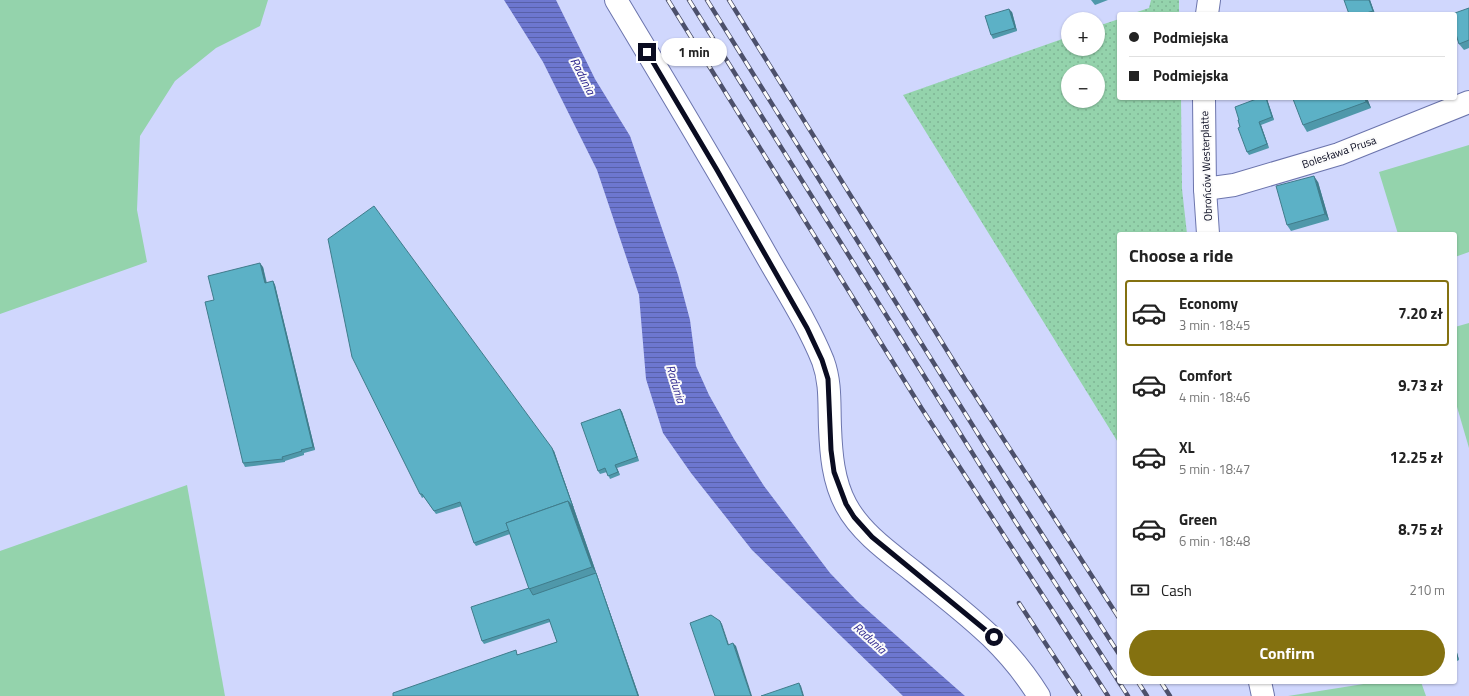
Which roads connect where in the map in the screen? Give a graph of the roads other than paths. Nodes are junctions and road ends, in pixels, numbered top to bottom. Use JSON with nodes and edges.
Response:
{"nodes":[{"id":1,"x":616,"y":0,"type":"edge"},
{"id":2,"x":1209,"y":0,"type":"edge"},
{"id":3,"x":1207,"y":12,"type":"edge"},
{"id":4,"x":1204,"y":100,"type":"edge"},
{"id":5,"x":1469,"y":102,"type":"edge"},
{"id":6,"x":1205,"y":189,"type":"junction"},
{"id":7,"x":1208,"y":232,"type":"edge"},
{"id":8,"x":1260,"y":684,"type":"edge"},
{"id":9,"x":1038,"y":696,"type":"edge"},
{"id":10,"x":1263,"y":696,"type":"edge"}],
"edges":[{"from":1,"to":9,"type":"street"},
{"from":2,"to":3,"type":"street"},
{"from":4,"to":6,"type":"street","name":"Obrońców Westerplatte"},
{"from":5,"to":6,"type":"street","name":"Bolesława Prusa"},
{"from":6,"to":7,"type":"street","name":"Obrońców Westerplatte"},
{"from":8,"to":10,"type":"street"}]}
